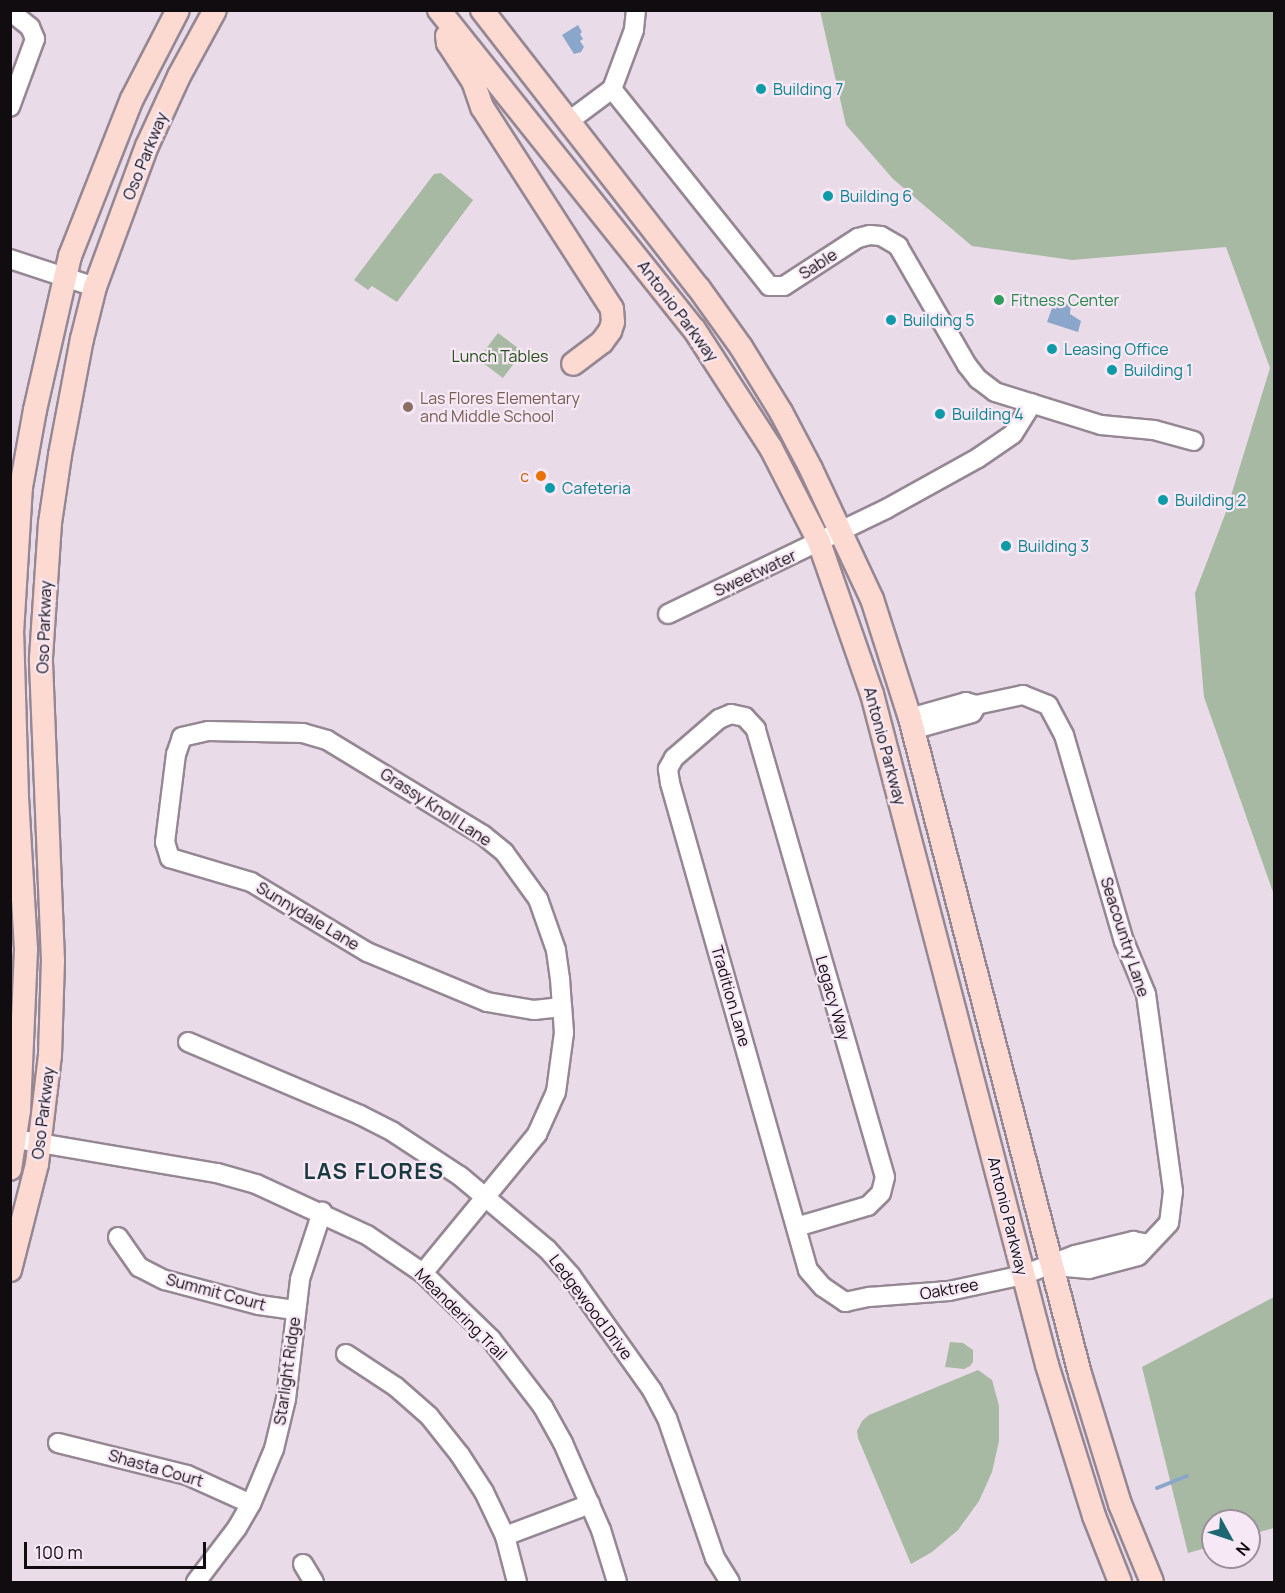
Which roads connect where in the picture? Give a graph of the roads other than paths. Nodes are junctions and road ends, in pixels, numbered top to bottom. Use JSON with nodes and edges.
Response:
{"nodes":[{"id":1,"x":178,"y":10,"type":"edge"},
{"id":2,"x":215,"y":10,"type":"edge"},
{"id":3,"x":482,"y":10,"type":"edge"},
{"id":4,"x":636,"y":10,"type":"edge"},
{"id":5,"x":10,"y":12,"type":"edge"},
{"id":6,"x":440,"y":12,"type":"edge"},
{"id":7,"x":612,"y":89,"type":"junction"},
{"id":8,"x":10,"y":106,"type":"edge"},
{"id":9,"x":569,"y":121,"type":"junction"},
{"id":10,"x":10,"y":259,"type":"edge"},
{"id":11,"x":64,"y":278,"type":"junction"},
{"id":12,"x":95,"y":287,"type":"junction"},
{"id":13,"x":573,"y":363,"type":"dead end"},
{"id":14,"x":1032,"y":404,"type":"junction"},
{"id":15,"x":1194,"y":441,"type":"dead end"},
{"id":16,"x":842,"y":531,"type":"junction"},
{"id":17,"x":819,"y":542,"type":"junction"},
{"id":18,"x":668,"y":614,"type":"dead end"},
{"id":19,"x":745,"y":717,"type":"joint"},
{"id":20,"x":911,"y":724,"type":"junction"},
{"id":21,"x":182,"y":736,"type":"joint"},
{"id":22,"x":562,"y":1007,"type":"junction"},
{"id":23,"x":188,"y":1042,"type":"dead end"},
{"id":24,"x":13,"y":1139,"type":"edge"},
{"id":25,"x":40,"y":1143,"type":"junction"},
{"id":26,"x":10,"y":1168,"type":"edge"},
{"id":27,"x":486,"y":1197,"type":"junction"},
{"id":28,"x":322,"y":1212,"type":"junction"},
{"id":29,"x":796,"y":1227,"type":"junction"},
{"id":30,"x":118,"y":1237,"type":"dead end"},
{"id":31,"x":1052,"y":1266,"type":"junction"},
{"id":32,"x":10,"y":1270,"type":"edge"},
{"id":33,"x":423,"y":1273,"type":"junction"},
{"id":34,"x":1023,"y":1275,"type":"junction"},
{"id":35,"x":845,"y":1302,"type":"joint"},
{"id":36,"x":295,"y":1310,"type":"junction"},
{"id":37,"x":346,"y":1354,"type":"dead end"},
{"id":38,"x":57,"y":1443,"type":"dead end"},
{"id":39,"x":251,"y":1504,"type":"junction"},
{"id":40,"x":590,"y":1504,"type":"junction"},
{"id":41,"x":505,"y":1536,"type":"junction"},
{"id":42,"x":303,"y":1564,"type":"dead end"},
{"id":43,"x":196,"y":1582,"type":"edge"},
{"id":44,"x":314,"y":1582,"type":"edge"},
{"id":45,"x":517,"y":1582,"type":"edge"},
{"id":46,"x":617,"y":1582,"type":"edge"},
{"id":47,"x":730,"y":1582,"type":"edge"},
{"id":48,"x":1120,"y":1582,"type":"edge"},
{"id":49,"x":1152,"y":1582,"type":"edge"}],
"edges":[{"from":1,"to":11,"type":"main road","name":"Oso Parkway"},
{"from":2,"to":12,"type":"main road","name":"Oso Parkway"},
{"from":3,"to":9,"type":"main road","name":"Antonio Parkway"},
{"from":4,"to":7,"type":"street"},
{"from":5,"to":8,"type":"street"},
{"from":6,"to":13,"type":"main road"},
{"from":6,"to":17,"type":"main road","name":"Antonio Parkway"},
{"from":7,"to":9,"type":"street"},
{"from":7,"to":14,"type":"street","name":"Sable"},
{"from":9,"to":16,"type":"main road","name":"Antonio Parkway"},
{"from":10,"to":11,"type":"street"},
{"from":11,"to":12,"type":"street"},
{"from":11,"to":24,"type":"main road","name":"Oso Parkway"},
{"from":12,"to":25,"type":"main road","name":"Oso Parkway"},
{"from":14,"to":15,"type":"street","name":"Sable"},
{"from":14,"to":16,"type":"street"},
{"from":16,"to":17,"type":"street","name":"Sweetwater"},
{"from":16,"to":20,"type":"main road","name":"Antonio Parkway"},
{"from":17,"to":18,"type":"street","name":"Sweetwater"},
{"from":17,"to":34,"type":"main road","name":"Antonio Parkway"},
{"from":19,"to":29,"type":"street","name":"Tradition Lane"},
{"from":19,"to":29,"type":"street","name":"Legacy Way"},
{"from":20,"to":31,"type":"main road","name":"Antonio Parkway"},
{"from":20,"to":31,"type":"street","name":"Seacountry Lane"},
{"from":21,"to":22,"type":"street","name":"Grassy Knoll Lane"},
{"from":21,"to":22,"type":"street","name":"Sunnydale Lane"},
{"from":22,"to":27,"type":"street","name":"Grassy Knoll Lane"},
{"from":23,"to":27,"type":"street","name":"Ledgewood Drive"},
{"from":24,"to":25,"type":"street","name":"Meandering Trail"},
{"from":24,"to":26,"type":"main road","name":"Oso Parkway"},
{"from":25,"to":28,"type":"street","name":"Meandering Trail"},
{"from":25,"to":32,"type":"main road","name":"Oso Parkway"},
{"from":27,"to":33,"type":"street","name":"Grassy Knoll Lane"},
{"from":27,"to":47,"type":"street","name":"Ledgewood Drive"},
{"from":28,"to":33,"type":"street","name":"Meandering Trail"},
{"from":28,"to":36,"type":"street","name":"Starlight Ridge"},
{"from":29,"to":35,"type":"street","name":"Tradition Lane"},
{"from":30,"to":36,"type":"street","name":"Summit Court"},
{"from":31,"to":34,"type":"street","name":"Oaktree"},
{"from":31,"to":49,"type":"main road","name":"Antonio Parkway"},
{"from":33,"to":40,"type":"street","name":"Meandering Trail"},
{"from":34,"to":35,"type":"street","name":"Oaktree"},
{"from":34,"to":48,"type":"main road","name":"Antonio Parkway"},
{"from":36,"to":39,"type":"street","name":"Starlight Ridge"},
{"from":37,"to":41,"type":"street"},
{"from":38,"to":39,"type":"street","name":"Shasta Court"},
{"from":39,"to":43,"type":"street","name":"Starlight Ridge"},
{"from":40,"to":41,"type":"street"},
{"from":40,"to":46,"type":"street","name":"Meandering Trail"},
{"from":41,"to":45,"type":"street"},
{"from":42,"to":44,"type":"street"}]}
